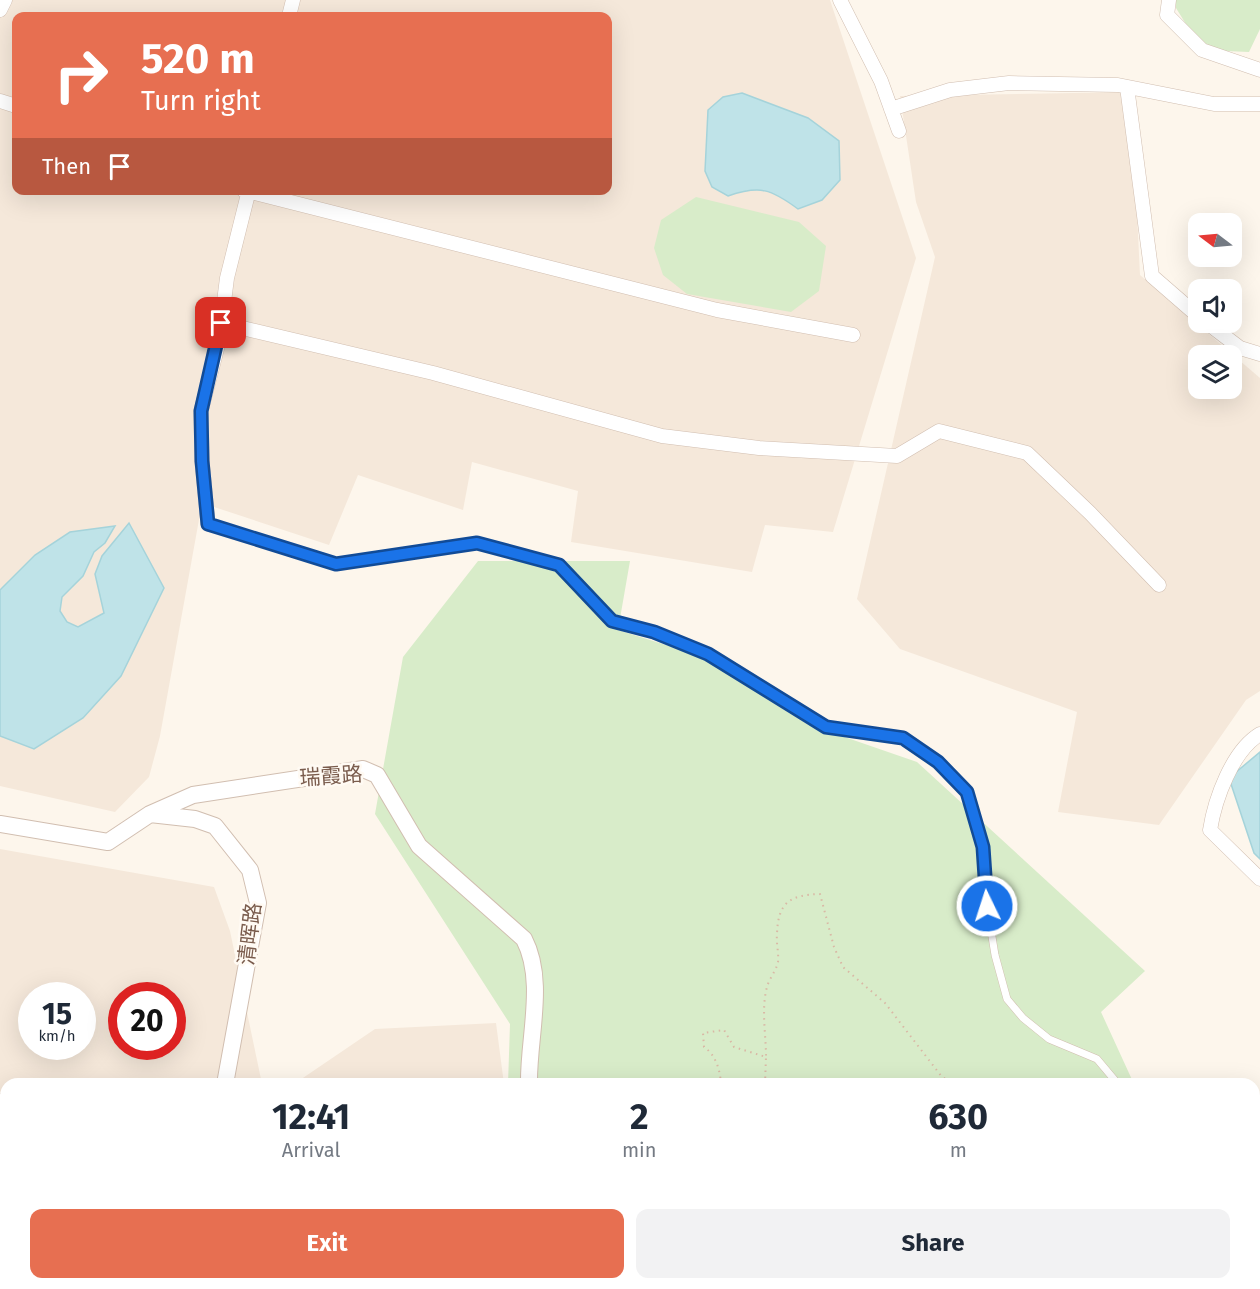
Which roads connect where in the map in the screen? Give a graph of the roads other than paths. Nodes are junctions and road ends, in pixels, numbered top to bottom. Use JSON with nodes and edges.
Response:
{"nodes":[{"id":1,"x":5,"y":0,"type":"edge"},
{"id":2,"x":840,"y":0,"type":"edge"},
{"id":3,"x":1169,"y":0,"type":"edge"},
{"id":4,"x":0,"y":10,"type":"edge"},
{"id":5,"x":1260,"y":70,"type":"edge"},
{"id":6,"x":1127,"y":87,"type":"junction"},
{"id":7,"x":1260,"y":104,"type":"edge"},
{"id":8,"x":891,"y":109,"type":"junction"},
{"id":9,"x":899,"y":130,"type":"dead end"},
{"id":10,"x":246,"y":195,"type":"edge"},
{"id":11,"x":263,"y":195,"type":"edge"},
{"id":12,"x":1188,"y":307,"type":"edge"},
{"id":13,"x":221,"y":323,"type":"junction"},
{"id":14,"x":1220,"y":333,"type":"edge"},
{"id":15,"x":853,"y":335,"type":"dead end"},
{"id":16,"x":1260,"y":354,"type":"edge"},
{"id":17,"x":208,"y":524,"type":"joint"},
{"id":18,"x":1159,"y":585,"type":"dead end"},
{"id":19,"x":1260,"y":735,"type":"edge"},
{"id":20,"x":150,"y":814,"type":"junction"},
{"id":21,"x":0,"y":824,"type":"edge"},
{"id":22,"x":1260,"y":879,"type":"edge"},
{"id":23,"x":226,"y":1078,"type":"edge"},
{"id":24,"x":529,"y":1078,"type":"edge"},
{"id":25,"x":1113,"y":1078,"type":"edge"}],
"edges":[{"from":1,"to":4,"type":"street"},
{"from":2,"to":8,"type":"street"},
{"from":3,"to":5,"type":"street"},
{"from":6,"to":7,"type":"street"},
{"from":6,"to":8,"type":"street"},
{"from":6,"to":12,"type":"street"},
{"from":8,"to":9,"type":"street"},
{"from":10,"to":13,"type":"street"},
{"from":11,"to":15,"type":"street"},
{"from":13,"to":17,"type":"street"},
{"from":13,"to":18,"type":"street"},
{"from":14,"to":16,"type":"street"},
{"from":17,"to":25,"type":"lane"},
{"from":19,"to":22,"type":"street"},
{"from":20,"to":21,"type":"street","name":"瑞霞路"},
{"from":20,"to":23,"type":"street","name":"清晖路"},
{"from":20,"to":24,"type":"street","name":"瑞霞路"}]}
